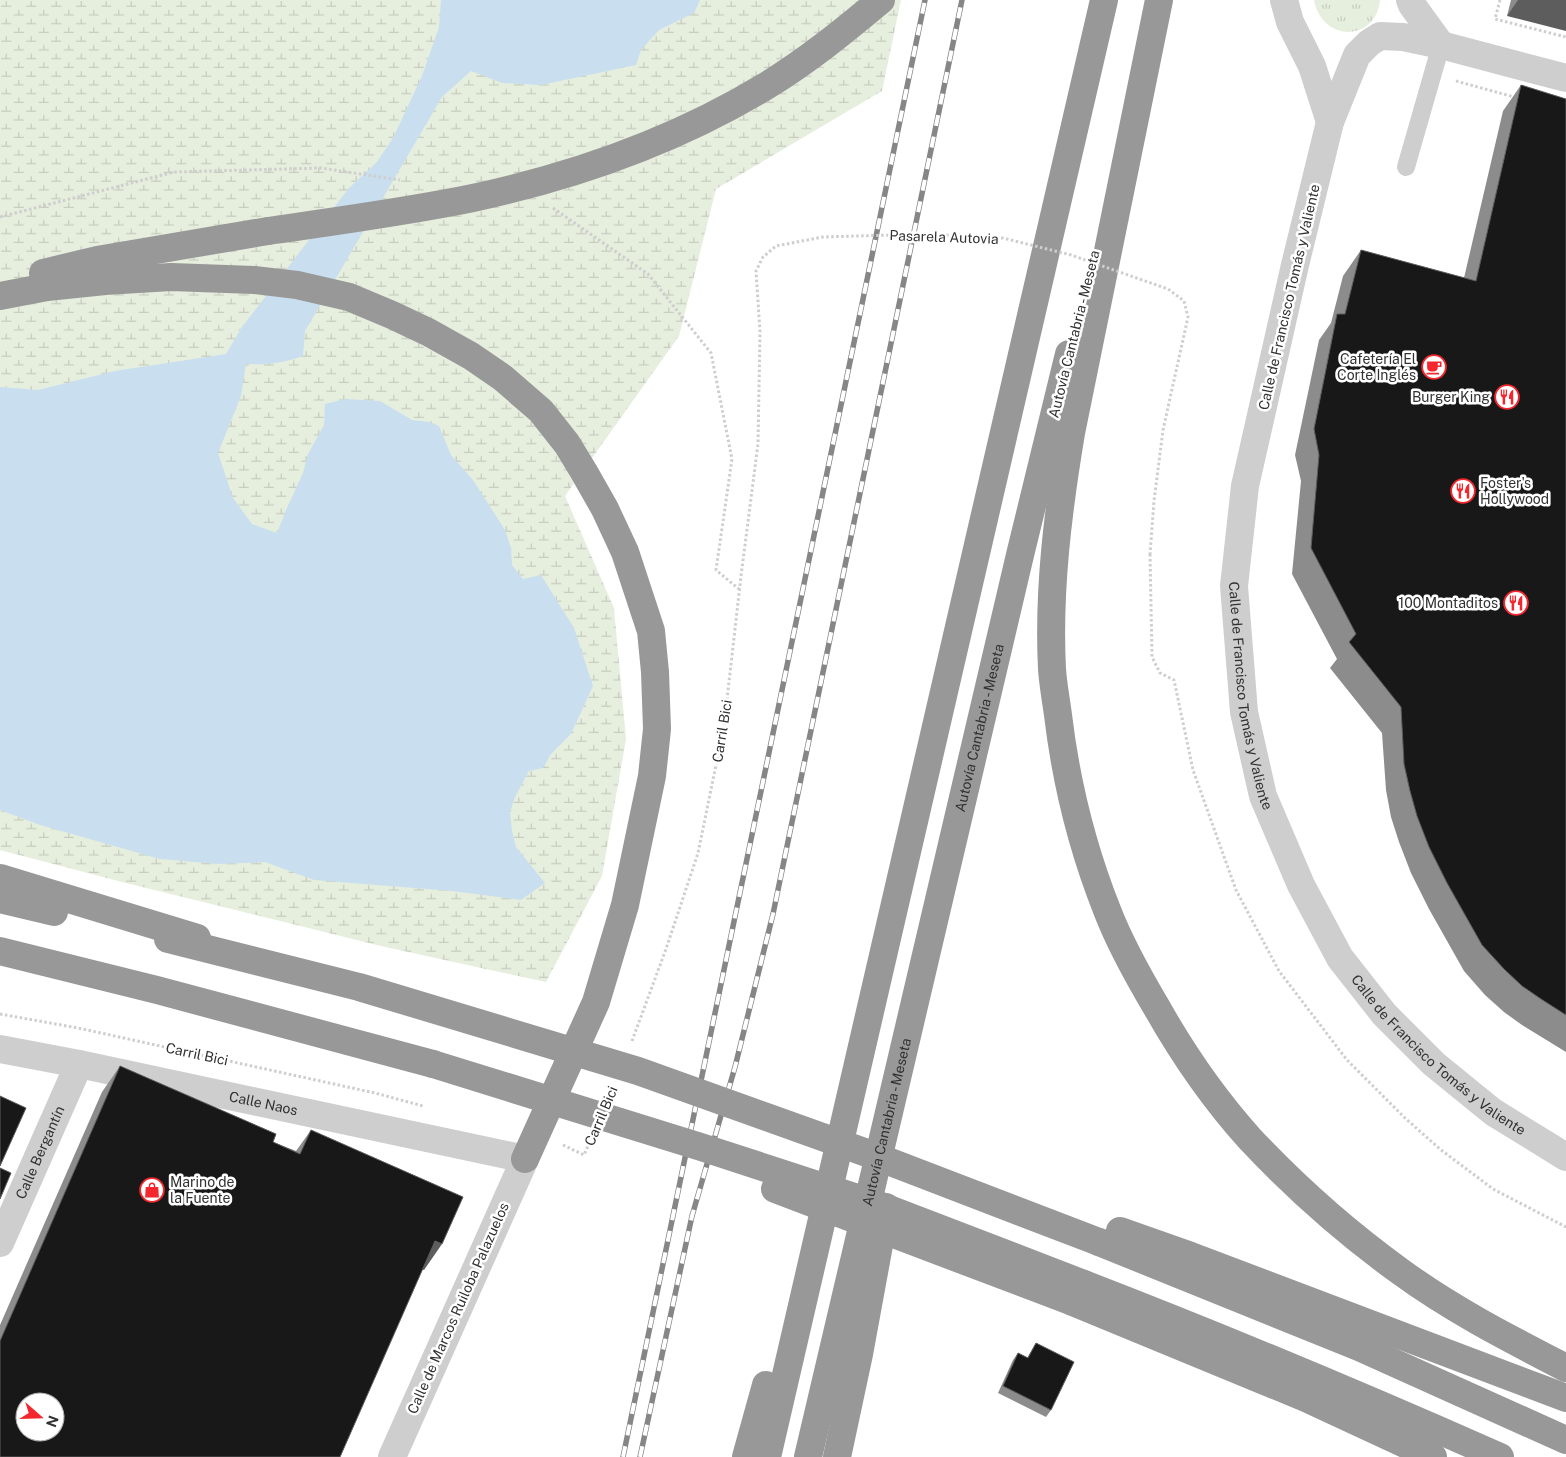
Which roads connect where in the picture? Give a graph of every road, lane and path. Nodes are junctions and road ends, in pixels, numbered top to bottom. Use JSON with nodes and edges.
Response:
{"nodes":[{"id":1,"x":881,"y":0,"type":"edge"},
{"id":2,"x":1104,"y":0,"type":"edge"},
{"id":3,"x":1158,"y":0,"type":"edge"},
{"id":4,"x":1284,"y":0,"type":"edge"},
{"id":5,"x":1410,"y":0,"type":"edge"},
{"id":6,"x":1500,"y":0,"type":"edge"},
{"id":7,"x":1566,"y":37,"type":"edge"},
{"id":8,"x":1441,"y":46,"type":"junction"},
{"id":9,"x":1433,"y":75,"type":"junction"},
{"id":10,"x":1566,"y":78,"type":"edge"},
{"id":11,"x":1514,"y":96,"type":"dead end"},
{"id":12,"x":1330,"y":122,"type":"junction"},
{"id":13,"x":1406,"y":167,"type":"dead end"},
{"id":14,"x":405,"y":181,"type":"dead end"},
{"id":15,"x":545,"y":203,"type":"dead end"},
{"id":16,"x":0,"y":217,"type":"edge"},
{"id":17,"x":0,"y":285,"type":"edge"},
{"id":18,"x":0,"y":296,"type":"edge"},
{"id":19,"x":1150,"y":554,"type":"dead end"},
{"id":20,"x":741,"y":576,"type":"joint"},
{"id":21,"x":740,"y":590,"type":"junction"},
{"id":22,"x":0,"y":878,"type":"edge"},
{"id":23,"x":0,"y":899,"type":"edge"},
{"id":24,"x":169,"y":934,"type":"junction"},
{"id":25,"x":931,"y":937,"type":"junction"},
{"id":26,"x":0,"y":951,"type":"edge"},
{"id":27,"x":878,"y":971,"type":"junction"},
{"id":28,"x":0,"y":1014,"type":"edge"},
{"id":29,"x":631,"y":1043,"type":"dead end"},
{"id":30,"x":0,"y":1049,"type":"edge"},
{"id":31,"x":79,"y":1064,"type":"junction"},
{"id":32,"x":431,"y":1108,"type":"dead end"},
{"id":33,"x":537,"y":1133,"type":"junction"},
{"id":34,"x":592,"y":1138,"type":"dead end"},
{"id":35,"x":1566,"y":1156,"type":"edge"},
{"id":36,"x":525,"y":1158,"type":"junction"},
{"id":37,"x":1102,"y":1234,"type":"junction"},
{"id":38,"x":0,"y":1243,"type":"edge"},
{"id":39,"x":1078,"y":1293,"type":"junction"},
{"id":40,"x":1566,"y":1368,"type":"edge"},
{"id":41,"x":1566,"y":1398,"type":"edge"},
{"id":42,"x":1566,"y":1440,"type":"edge"},
{"id":43,"x":392,"y":1457,"type":"edge"},
{"id":44,"x":746,"y":1457,"type":"edge"},
{"id":45,"x":767,"y":1457,"type":"edge"},
{"id":46,"x":808,"y":1457,"type":"edge"},
{"id":47,"x":837,"y":1457,"type":"edge"},
{"id":48,"x":1433,"y":1457,"type":"edge"},
{"id":49,"x":1500,"y":1457,"type":"edge"}],
"edges":[{"from":1,"to":17,"type":"highway","bridge":true},
{"from":2,"to":27,"type":"highway"},
{"from":3,"to":25,"type":"highway","name":"Autovía Cantabria - Meseta"},
{"from":3,"to":40,"type":"highway"},
{"from":4,"to":12,"type":"street"},
{"from":5,"to":8,"type":"street"},
{"from":6,"to":7,"type":"path"},
{"from":8,"to":9,"type":"lane"},
{"from":8,"to":10,"type":"street"},
{"from":8,"to":12,"type":"street","name":"Calle de Francisco Tomás y Valiente"},
{"from":9,"to":11,"type":"path"},
{"from":9,"to":13,"type":"lane"},
{"from":12,"to":35,"type":"street","name":"Calle de Francisco Tomás y Valiente"},
{"from":14,"to":16,"type":"path"},
{"from":15,"to":21,"type":"path"},
{"from":18,"to":33,"type":"highway"},
{"from":19,"to":20,"type":"path","name":"Pasarela Autovia","bridge":true},
{"from":20,"to":21,"type":"path","name":"Carril Bici"},
{"from":21,"to":29,"type":"path","name":"Carril Bici"},
{"from":22,"to":24,"type":"highway"},
{"from":23,"to":24,"type":"highway"},
{"from":24,"to":37,"type":"highway","bridge":true},
{"from":25,"to":46,"type":"highway","name":"Autovía Cantabria - Meseta"},
{"from":25,"to":47,"type":"highway"},
{"from":26,"to":39,"type":"highway","bridge":true},
{"from":27,"to":44,"type":"highway"},
{"from":27,"to":45,"type":"highway"},
{"from":28,"to":32,"type":"path","name":"Carril Bici"},
{"from":30,"to":31,"type":"street","name":"Calle Naos"},
{"from":31,"to":36,"type":"street","name":"Calle Naos"},
{"from":31,"to":38,"type":"street","name":"Calle Bergantín"},
{"from":33,"to":34,"type":"path","name":"Carril Bici"},
{"from":33,"to":36,"type":"highway"},
{"from":36,"to":43,"type":"street","name":"Calle de Marcos Ruiloba Palazuelos"},
{"from":37,"to":41,"type":"highway"},
{"from":37,"to":42,"type":"highway"},
{"from":39,"to":48,"type":"highway"},
{"from":39,"to":49,"type":"highway"}]}
